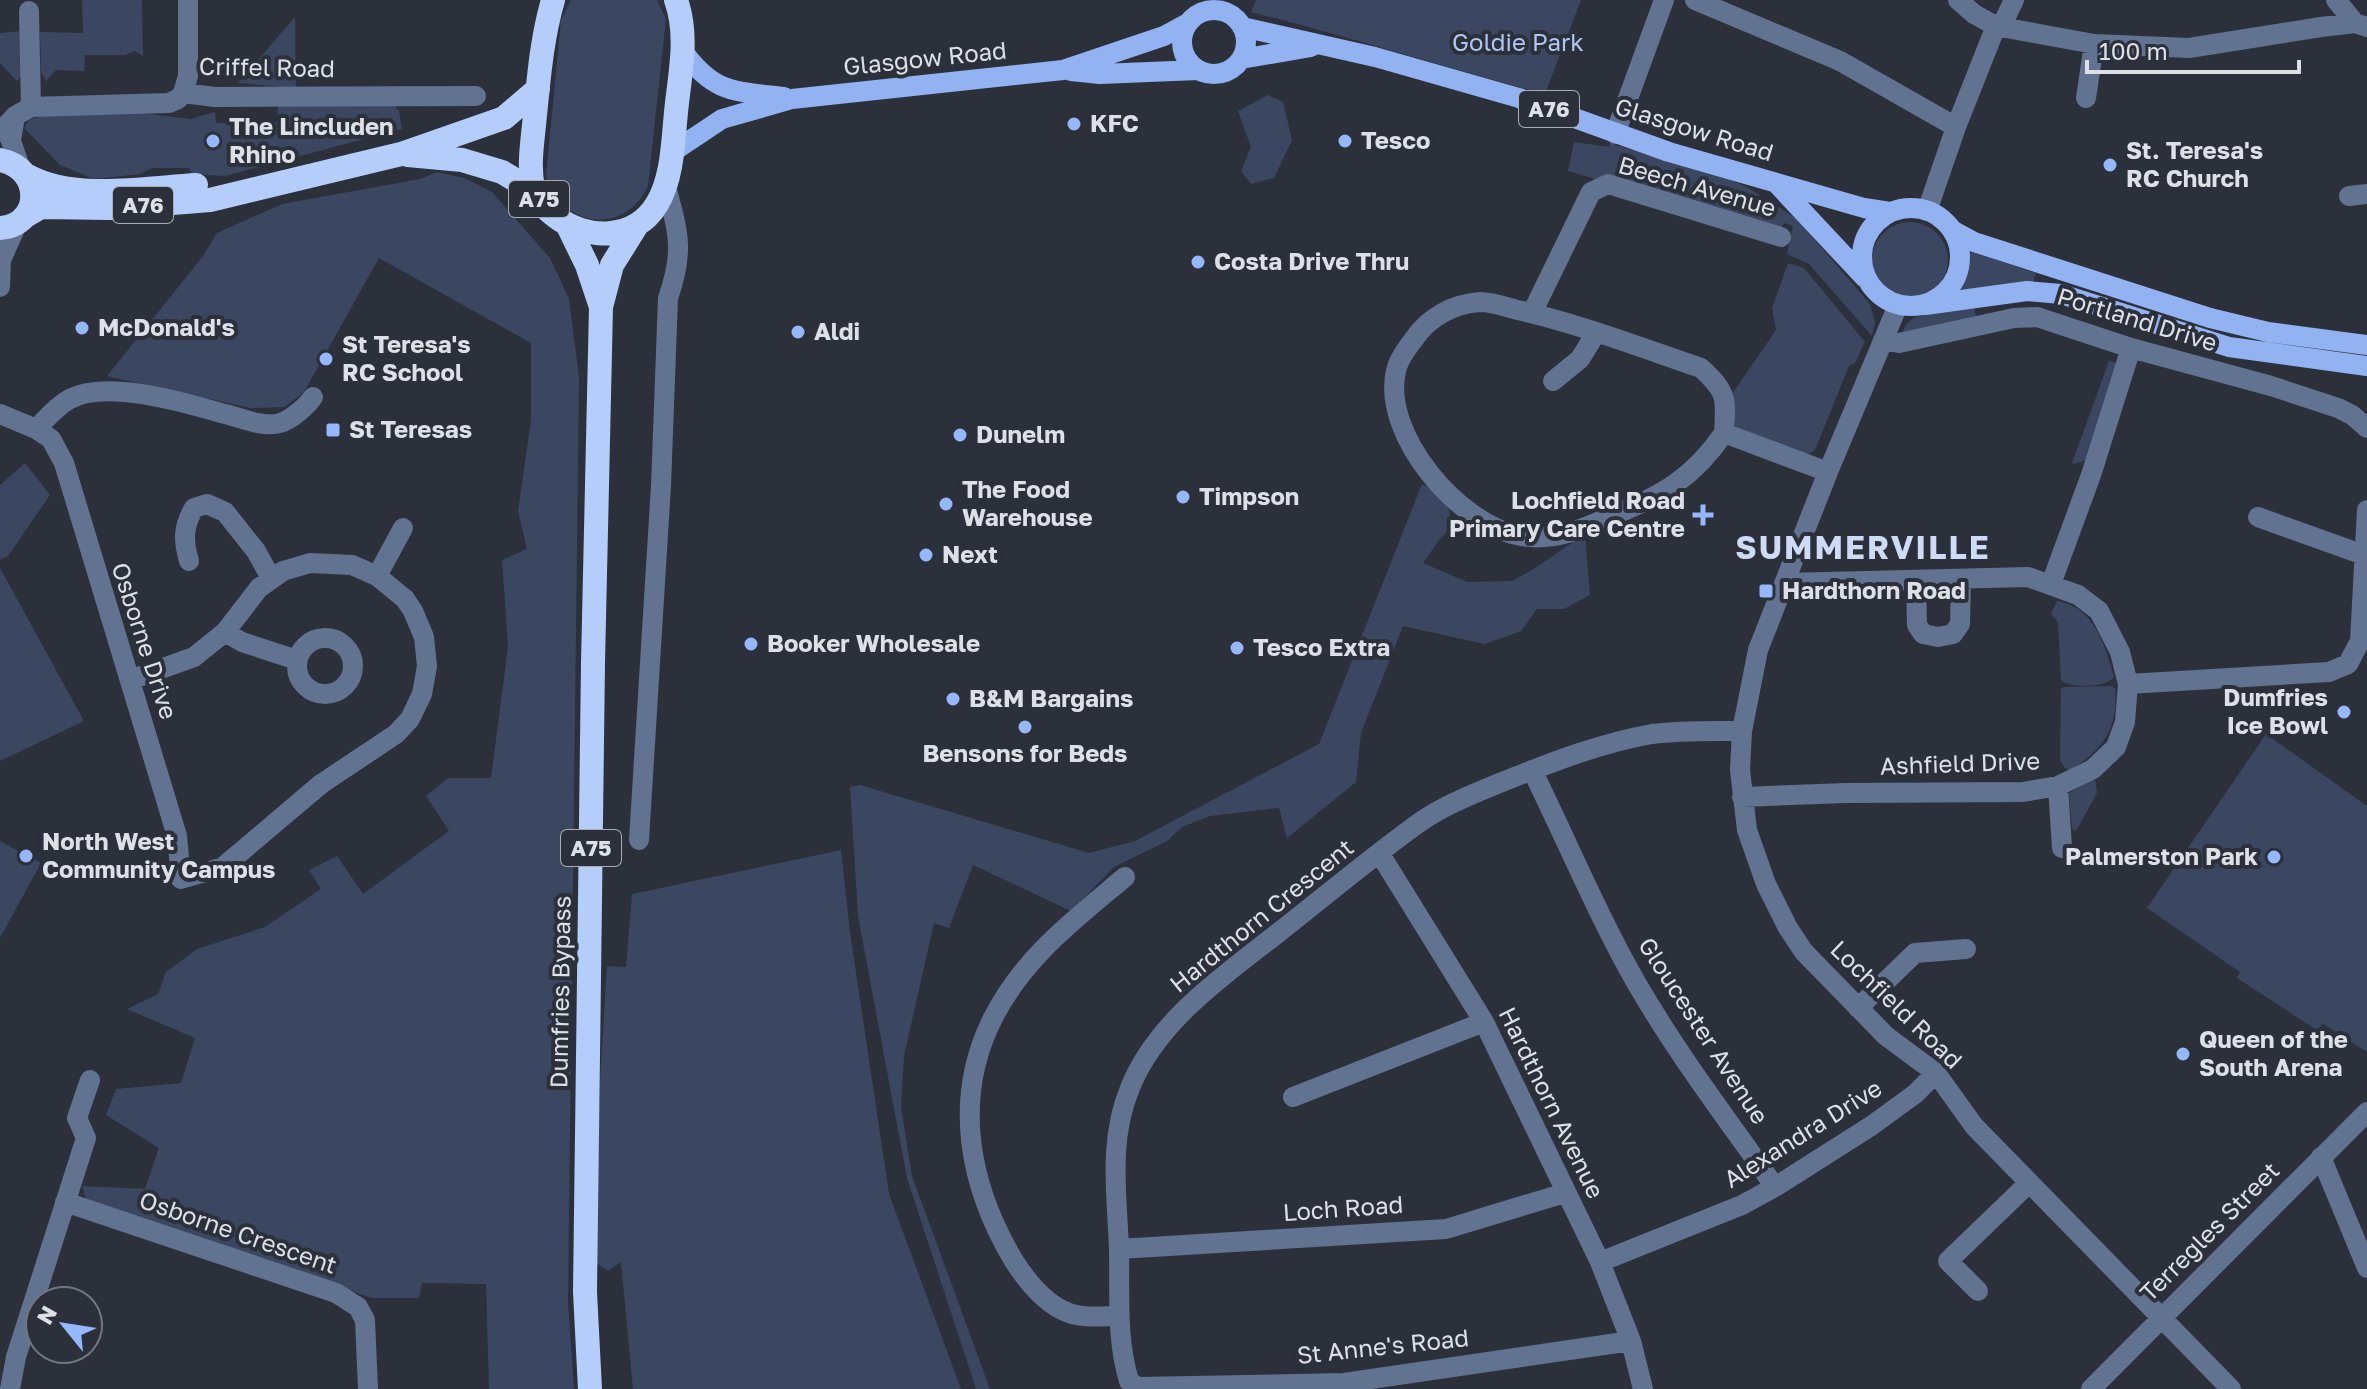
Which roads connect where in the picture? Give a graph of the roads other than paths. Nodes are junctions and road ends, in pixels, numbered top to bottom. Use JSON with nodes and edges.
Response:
{"nodes":[{"id":1,"x":188,"y":0,"type":"edge"},
{"id":2,"x":553,"y":0,"type":"edge"},
{"id":3,"x":1664,"y":0,"type":"edge"},
{"id":4,"x":1695,"y":0,"type":"edge"},
{"id":5,"x":1958,"y":0,"type":"edge"},
{"id":6,"x":2014,"y":0,"type":"edge"},
{"id":7,"x":2336,"y":0,"type":"edge"},
{"id":8,"x":685,"y":7,"type":"edge"},
{"id":9,"x":29,"y":11,"type":"dead end"},
{"id":10,"x":1188,"y":23,"type":"junction"},
{"id":11,"x":2361,"y":25,"type":"edge"},
{"id":12,"x":1242,"y":27,"type":"junction"},
{"id":13,"x":1998,"y":27,"type":"junction"},
{"id":14,"x":2094,"y":44,"type":"junction"},
{"id":15,"x":1319,"y":46,"type":"junction"},
{"id":16,"x":683,"y":51,"type":"junction"},
{"id":17,"x":1241,"y":59,"type":"junction"},
{"id":18,"x":1063,"y":70,"type":"junction"},
{"id":19,"x":1198,"y":70,"type":"junction"},
{"id":20,"x":538,"y":89,"type":"junction"},
{"id":21,"x":183,"y":93,"type":"junction"},
{"id":22,"x":476,"y":96,"type":"dead end"},
{"id":23,"x":2086,"y":98,"type":"dead end"},
{"id":24,"x":792,"y":99,"type":"junction"},
{"id":25,"x":15,"y":111,"type":"edge"},
{"id":26,"x":1956,"y":127,"type":"junction"},
{"id":27,"x":0,"y":132,"type":"edge"},
{"id":28,"x":1615,"y":134,"type":"junction"},
{"id":29,"x":671,"y":153,"type":"junction"},
{"id":30,"x":401,"y":154,"type":"junction"},
{"id":31,"x":16,"y":168,"type":"edge"},
{"id":32,"x":665,"y":183,"type":"junction"},
{"id":33,"x":1776,"y":183,"type":"junction"},
{"id":34,"x":263,"y":186,"type":"junction"},
{"id":35,"x":534,"y":191,"type":"junction"},
{"id":36,"x":1927,"y":211,"type":"junction"},
{"id":37,"x":1890,"y":212,"type":"junction"},
{"id":38,"x":14,"y":222,"type":"edge"},
{"id":39,"x":639,"y":223,"type":"junction"},
{"id":40,"x":568,"y":226,"type":"junction"},
{"id":41,"x":1952,"y":230,"type":"junction"},
{"id":42,"x":1781,"y":237,"type":"dead end"},
{"id":43,"x":680,"y":252,"type":"junction"},
{"id":44,"x":0,"y":258,"type":"edge"},
{"id":45,"x":1868,"y":281,"type":"junction"},
{"id":46,"x":0,"y":287,"type":"edge"},
{"id":47,"x":1898,"y":305,"type":"junction"},
{"id":48,"x":1925,"y":305,"type":"junction"},
{"id":49,"x":601,"y":307,"type":"junction"},
{"id":50,"x":1532,"y":313,"type":"junction"},
{"id":51,"x":1596,"y":333,"type":"junction"},
{"id":52,"x":1883,"y":340,"type":"junction"},
{"id":53,"x":2367,"y":345,"type":"edge"},
{"id":54,"x":2131,"y":348,"type":"junction"},
{"id":55,"x":2367,"y":366,"type":"edge"},
{"id":56,"x":1553,"y":381,"type":"dead end"},
{"id":57,"x":313,"y":397,"type":"dead end"},
{"id":58,"x":0,"y":414,"type":"edge"},
{"id":59,"x":2367,"y":428,"type":"edge"},
{"id":60,"x":36,"y":429,"type":"junction"},
{"id":61,"x":1724,"y":433,"type":"junction"},
{"id":62,"x":1828,"y":472,"type":"junction"},
{"id":63,"x":2367,"y":510,"type":"edge"},
{"id":64,"x":2258,"y":517,"type":"dead end"},
{"id":65,"x":403,"y":528,"type":"dead end"},
{"id":66,"x":2364,"y":555,"type":"junction"},
{"id":67,"x":189,"y":561,"type":"dead end"},
{"id":68,"x":377,"y":576,"type":"junction"},
{"id":69,"x":271,"y":578,"type":"junction"},
{"id":70,"x":1961,"y":579,"type":"junction"},
{"id":71,"x":1916,"y":581,"type":"junction"},
{"id":72,"x":1785,"y":583,"type":"junction"},
{"id":73,"x":2051,"y":584,"type":"junction"},
{"id":74,"x":2366,"y":607,"type":"edge"},
{"id":75,"x":225,"y":632,"type":"junction"},
{"id":76,"x":297,"y":660,"type":"dead end"},
{"id":77,"x":130,"y":680,"type":"junction"},
{"id":78,"x":2128,"y":684,"type":"junction"},
{"id":79,"x":1742,"y":731,"type":"junction"},
{"id":80,"x":1532,"y":770,"type":"junction"},
{"id":81,"x":2058,"y":786,"type":"junction"},
{"id":82,"x":1742,"y":797,"type":"junction"},
{"id":83,"x":639,"y":840,"type":"dead end"},
{"id":84,"x":2062,"y":848,"type":"dead end"},
{"id":85,"x":1380,"y":854,"type":"junction"},
{"id":86,"x":1125,"y":877,"type":"dead end"},
{"id":87,"x":1966,"y":949,"type":"dead end"},
{"id":88,"x":1858,"y":1008,"type":"junction"},
{"id":89,"x":1484,"y":1022,"type":"junction"},
{"id":90,"x":1936,"y":1073,"type":"junction"},
{"id":91,"x":90,"y":1080,"type":"dead end"},
{"id":92,"x":1293,"y":1097,"type":"dead end"},
{"id":93,"x":2367,"y":1112,"type":"edge"},
{"id":94,"x":2321,"y":1157,"type":"junction"},
{"id":95,"x":2029,"y":1183,"type":"junction"},
{"id":96,"x":1775,"y":1187,"type":"junction"},
{"id":97,"x":1565,"y":1193,"type":"junction"},
{"id":98,"x":65,"y":1202,"type":"junction"},
{"id":99,"x":1119,"y":1249,"type":"junction"},
{"id":100,"x":1600,"y":1262,"type":"junction"},
{"id":101,"x":2367,"y":1268,"type":"edge"},
{"id":102,"x":1978,"y":1291,"type":"dead end"},
{"id":103,"x":1119,"y":1316,"type":"junction"},
{"id":104,"x":2161,"y":1318,"type":"junction"},
{"id":105,"x":1631,"y":1341,"type":"junction"},
{"id":106,"x":1138,"y":1387,"type":"joint"},
{"id":107,"x":10,"y":1389,"type":"edge"},
{"id":108,"x":368,"y":1389,"type":"edge"},
{"id":109,"x":590,"y":1389,"type":"edge"},
{"id":110,"x":1643,"y":1389,"type":"edge"},
{"id":111,"x":2091,"y":1389,"type":"edge"},
{"id":112,"x":2231,"y":1389,"type":"edge"}],
"edges":[{"from":1,"to":21,"type":"street"},
{"from":2,"to":20,"type":"highway","number":"A75"},
{"from":3,"to":28,"type":"street"},
{"from":4,"to":26,"type":"street"},
{"from":5,"to":13,"type":"street"},
{"from":6,"to":13,"type":"street"},
{"from":7,"to":11,"type":"street"},
{"from":8,"to":16,"type":"highway","number":"A75"},
{"from":9,"to":25,"type":"street"},
{"from":10,"to":12,"type":"main road","number":"A76"},
{"from":10,"to":18,"type":"main road","name":"Glasgow Road","number":"A76"},
{"from":10,"to":19,"type":"main road"},
{"from":11,"to":14,"type":"street"},
{"from":12,"to":15,"type":"main road","name":"Glasgow Road","number":"A76"},
{"from":12,"to":17,"type":"main road"},
{"from":13,"to":14,"type":"street"},
{"from":13,"to":26,"type":"street"},
{"from":14,"to":23,"type":"street"},
{"from":15,"to":17,"type":"main road","name":"Glasgow Road","number":"A76"},
{"from":15,"to":28,"type":"main road","name":"Glasgow Road","number":"A76"},
{"from":16,"to":24,"type":"main road","name":"Glasgow Road","number":"A76"},
{"from":16,"to":29,"type":"highway","number":"A75"},
{"from":17,"to":19,"type":"main road","number":"A76"},
{"from":18,"to":19,"type":"main road","name":"Glasgow Road","number":"A76"},
{"from":18,"to":24,"type":"main road","name":"Glasgow Road","number":"A76"},
{"from":20,"to":30,"type":"highway","number":"A76"},
{"from":20,"to":35,"type":"highway","number":"A75"},
{"from":21,"to":22,"type":"street","name":"Criffel Road"},
{"from":21,"to":25,"type":"street","name":"Criffel Road"},
{"from":24,"to":29,"type":"main road","name":"Glasgow Road","number":"A76"},
{"from":25,"to":27,"type":"street"},
{"from":25,"to":31,"type":"street"},
{"from":26,"to":36,"type":"street"},
{"from":28,"to":33,"type":"main road","name":"Glasgow Road","number":"A76"},
{"from":29,"to":32,"type":"highway","number":"A75"},
{"from":30,"to":34,"type":"highway","number":"A76"},
{"from":30,"to":35,"type":"highway","number":"A76"},
{"from":31,"to":34,"type":"highway","number":"A76"},
{"from":31,"to":38,"type":"highway"},
{"from":32,"to":39,"type":"highway","number":"A75"},
{"from":32,"to":43,"type":"street"},
{"from":33,"to":37,"type":"main road","name":"Glasgow Road","number":"A76"},
{"from":33,"to":45,"type":"main road","name":"Glasgow Road","number":"A76"},
{"from":34,"to":38,"type":"highway","number":"A76"},
{"from":35,"to":40,"type":"highway","number":"A75"},
{"from":36,"to":37,"type":"main road","number":"A76"},
{"from":36,"to":41,"type":"main road"},
{"from":37,"to":45,"type":"main road"},
{"from":38,"to":44,"type":"street"},
{"from":39,"to":40,"type":"highway","number":"A75"},
{"from":39,"to":43,"type":"street"},
{"from":39,"to":49,"type":"highway","name":"Dumfries Bypass","number":"A75"},
{"from":40,"to":49,"type":"highway","name":"Dumfries Bypass","number":"A75"},
{"from":41,"to":48,"type":"main road"},
{"from":41,"to":53,"type":"main road"},
{"from":42,"to":50,"type":"street","name":"Beech Avenue"},
{"from":43,"to":83,"type":"street"},
{"from":44,"to":46,"type":"street"},
{"from":45,"to":47,"type":"main road","number":"A76"},
{"from":47,"to":48,"type":"main road"},
{"from":47,"to":52,"type":"street","name":"Lochfield Road"},
{"from":48,"to":55,"type":"main road"},
{"from":49,"to":109,"type":"highway","name":"Dumfries Bypass","number":"A75"},
{"from":50,"to":51,"type":"street"},
{"from":50,"to":61,"type":"street"},
{"from":51,"to":56,"type":"street"},
{"from":51,"to":61,"type":"street"},
{"from":52,"to":54,"type":"street","name":"Portland Drive"},
{"from":52,"to":62,"type":"street","name":"Lochfield Road"},
{"from":54,"to":59,"type":"street","name":"Portland Drive"},
{"from":54,"to":73,"type":"street"},
{"from":57,"to":60,"type":"street"},
{"from":58,"to":60,"type":"street","name":"Osborne Drive"},
{"from":60,"to":77,"type":"street","name":"Osborne Drive"},
{"from":61,"to":62,"type":"street"},
{"from":62,"to":72,"type":"street","name":"Lochfield Road"},
{"from":63,"to":66,"type":"street"},
{"from":64,"to":66,"type":"street"},
{"from":65,"to":68,"type":"street"},
{"from":66,"to":74,"type":"street"},
{"from":67,"to":69,"type":"street"},
{"from":68,"to":69,"type":"street"},
{"from":68,"to":77,"type":"street","name":"Osborne Drive"},
{"from":69,"to":75,"type":"street"},
{"from":70,"to":71,"type":"street","name":"Ashfield Drive"},
{"from":70,"to":71,"type":"street"},
{"from":70,"to":73,"type":"street","name":"Ashfield Drive"},
{"from":71,"to":72,"type":"street","name":"Ashfield Drive"},
{"from":72,"to":79,"type":"street","name":"Lochfield Road"},
{"from":73,"to":78,"type":"street","name":"Ashfield Drive"},
{"from":74,"to":78,"type":"street"},
{"from":75,"to":76,"type":"street"},
{"from":75,"to":77,"type":"street"},
{"from":78,"to":81,"type":"street","name":"Ashfield Drive"},
{"from":79,"to":80,"type":"street","name":"Hardthorn Crescent"},
{"from":79,"to":82,"type":"street","name":"Lochfield Road"},
{"from":80,"to":85,"type":"street","name":"Hardthorn Crescent"},
{"from":80,"to":96,"type":"street","name":"Gloucester Avenue"},
{"from":81,"to":82,"type":"street","name":"Ashfield Drive"},
{"from":81,"to":84,"type":"street"},
{"from":82,"to":88,"type":"street","name":"Lochfield Road"},
{"from":85,"to":89,"type":"street","name":"Hardthorn Avenue"},
{"from":85,"to":99,"type":"street","name":"Hardthorn Crescent"},
{"from":86,"to":103,"type":"street"},
{"from":87,"to":88,"type":"street"},
{"from":88,"to":90,"type":"street","name":"Lochfield Road"},
{"from":89,"to":92,"type":"street"},
{"from":89,"to":97,"type":"street","name":"Hardthorn Avenue"},
{"from":90,"to":95,"type":"street","name":"Lochfield Road"},
{"from":90,"to":96,"type":"street","name":"Alexandra Drive"},
{"from":91,"to":98,"type":"street"},
{"from":93,"to":94,"type":"street","name":"Terregles Street"},
{"from":94,"to":101,"type":"street"},
{"from":94,"to":104,"type":"street","name":"Terregles Street"},
{"from":95,"to":102,"type":"street"},
{"from":95,"to":104,"type":"street","name":"Lochfield Road"},
{"from":96,"to":100,"type":"street","name":"Alexandra Drive"},
{"from":97,"to":99,"type":"street","name":"Loch Road"},
{"from":97,"to":100,"type":"street","name":"Hardthorn Avenue"},
{"from":98,"to":107,"type":"street"},
{"from":98,"to":108,"type":"street","name":"Osborne Crescent"},
{"from":99,"to":103,"type":"street","name":"Hardthorn Crescent"},
{"from":100,"to":105,"type":"street","name":"Hardthorn Avenue"},
{"from":103,"to":106,"type":"street","name":"Hardthorn Crescent"},
{"from":104,"to":111,"type":"street","name":"Terregles Street"},
{"from":104,"to":112,"type":"street","name":"Lochfield Road"},
{"from":105,"to":106,"type":"street","name":"St Anne's Road"},
{"from":105,"to":110,"type":"street","name":"Hardthorn Avenue"}]}
